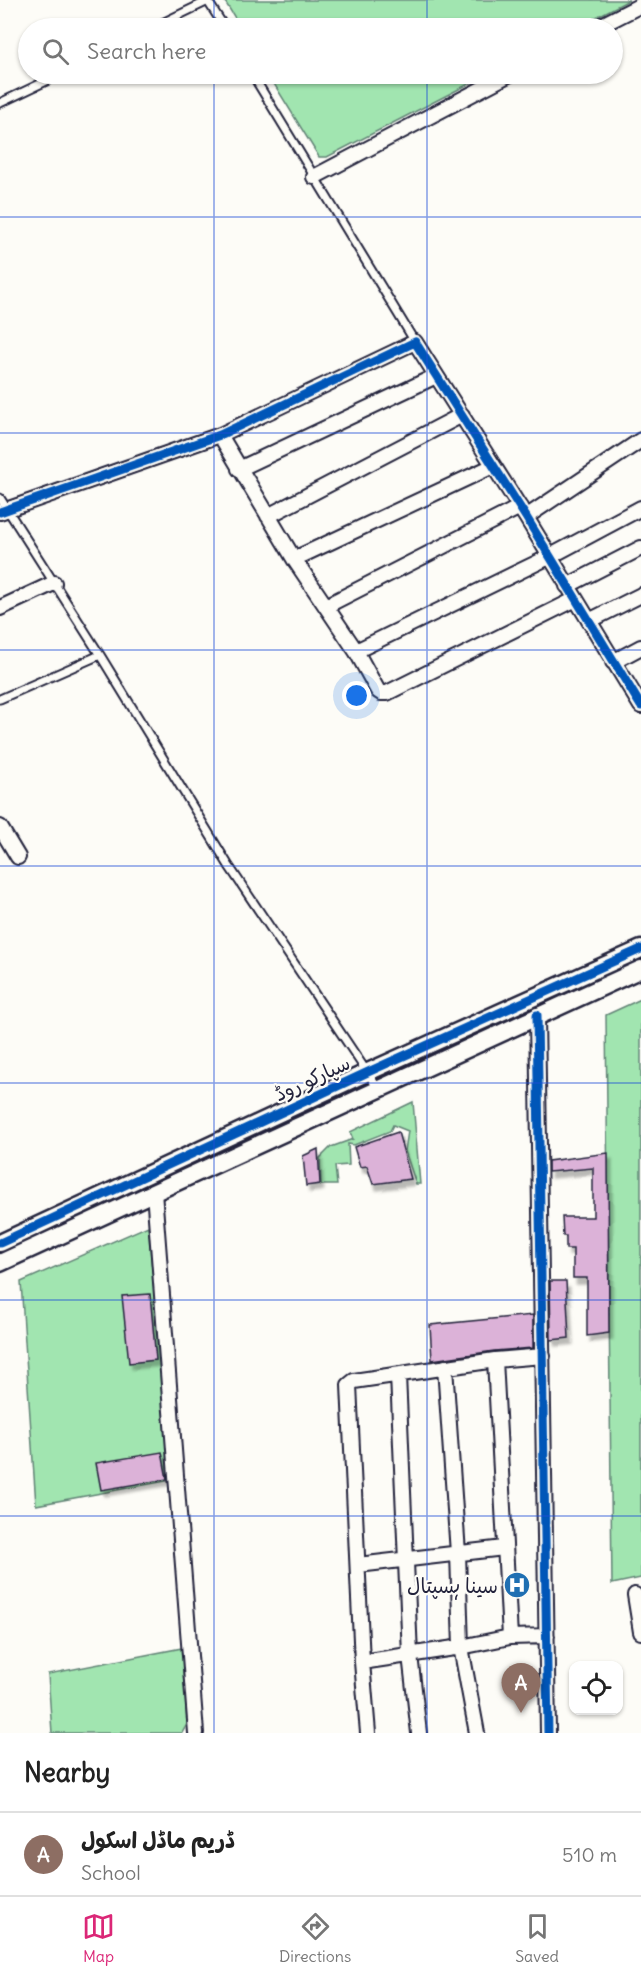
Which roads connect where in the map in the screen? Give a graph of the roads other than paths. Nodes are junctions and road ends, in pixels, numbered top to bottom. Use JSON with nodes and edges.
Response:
{"nodes":[{"id":1,"x":208,"y":1,"type":"edge"},
{"id":2,"x":641,"y":5,"type":"edge"},
{"id":3,"x":173,"y":18,"type":"edge"},
{"id":4,"x":219,"y":18,"type":"edge"},
{"id":5,"x":616,"y":18,"type":"edge"},
{"id":6,"x":40,"y":84,"type":"edge"},
{"id":7,"x":258,"y":84,"type":"edge"},
{"id":8,"x":491,"y":84,"type":"edge"},
{"id":9,"x":0,"y":103,"type":"edge"},
{"id":10,"x":315,"y":177,"type":"junction"},
{"id":11,"x":415,"y":342,"type":"junction"},
{"id":12,"x":436,"y":376,"type":"junction"},
{"id":13,"x":462,"y":415,"type":"junction"},
{"id":14,"x":220,"y":435,"type":"junction"},
{"id":15,"x":641,"y":440,"type":"edge"},
{"id":16,"x":493,"y":466,"type":"junction"},
{"id":17,"x":239,"y":469,"type":"junction"},
{"id":18,"x":2,"y":506,"type":"edge"},
{"id":19,"x":641,"y":508,"type":"edge"},
{"id":20,"x":523,"y":512,"type":"junction"},
{"id":21,"x":268,"y":516,"type":"junction"},
{"id":22,"x":641,"y":548,"type":"edge"},
{"id":23,"x":549,"y":557,"type":"junction"},
{"id":24,"x":294,"y":559,"type":"junction"},
{"id":25,"x":54,"y":584,"type":"junction"},
{"id":26,"x":567,"y":586,"type":"junction"},
{"id":27,"x":641,"y":595,"type":"edge"},
{"id":28,"x":576,"y":599,"type":"junction"},
{"id":29,"x":326,"y":606,"type":"junction"},
{"id":30,"x":0,"y":608,"type":"edge"},
{"id":31,"x":589,"y":621,"type":"junction"},
{"id":32,"x":641,"y":647,"type":"edge"},
{"id":33,"x":356,"y":651,"type":"junction"},
{"id":34,"x":100,"y":655,"type":"junction"},
{"id":35,"x":613,"y":662,"type":"junction"},
{"id":36,"x":0,"y":699,"type":"edge"},
{"id":37,"x":641,"y":705,"type":"edge"},
{"id":38,"x":0,"y":827,"type":"edge"},
{"id":39,"x":18,"y":857,"type":"dead end"},
{"id":40,"x":641,"y":949,"type":"edge"},
{"id":41,"x":641,"y":969,"type":"edge"},
{"id":42,"x":537,"y":1015,"type":"junction"},
{"id":43,"x":368,"y":1072,"type":"junction"},
{"id":44,"x":379,"y":1090,"type":"junction"},
{"id":45,"x":154,"y":1192,"type":"junction"},
{"id":46,"x":0,"y":1243,"type":"edge"},
{"id":47,"x":0,"y":1263,"type":"edge"},
{"id":48,"x":543,"y":1356,"type":"junction"},
{"id":49,"x":495,"y":1360,"type":"junction"},
{"id":50,"x":445,"y":1367,"type":"junction"},
{"id":51,"x":398,"y":1375,"type":"junction"},
{"id":52,"x":504,"y":1548,"type":"junction"},
{"id":53,"x":458,"y":1553,"type":"junction"},
{"id":54,"x":406,"y":1559,"type":"junction"},
{"id":55,"x":358,"y":1565,"type":"junction"},
{"id":56,"x":635,"y":1595,"type":"dead end"},
{"id":57,"x":641,"y":1632,"type":"edge"},
{"id":58,"x":547,"y":1636,"type":"junction"},
{"id":59,"x":510,"y":1637,"type":"junction"},
{"id":60,"x":461,"y":1647,"type":"junction"},
{"id":61,"x":410,"y":1655,"type":"junction"},
{"id":62,"x":362,"y":1662,"type":"junction"},
{"id":63,"x":196,"y":1733,"type":"edge"},
{"id":64,"x":368,"y":1733,"type":"edge"},
{"id":65,"x":419,"y":1733,"type":"edge"},
{"id":66,"x":477,"y":1733,"type":"edge"},
{"id":67,"x":548,"y":1733,"type":"edge"}],
"edges":[{"from":1,"to":3,"type":"lane"},
{"from":1,"to":4,"type":"lane"},
{"from":2,"to":5,"type":"street"},
{"from":6,"to":9,"type":"lane"},
{"from":7,"to":10,"type":"lane"},
{"from":8,"to":10,"type":"street"},
{"from":10,"to":11,"type":"lane"},
{"from":11,"to":12,"type":"street"},
{"from":11,"to":14,"type":"street"},
{"from":12,"to":13,"type":"street"},
{"from":12,"to":17,"type":"street"},
{"from":13,"to":16,"type":"street"},
{"from":13,"to":21,"type":"street"},
{"from":14,"to":17,"type":"street"},
{"from":14,"to":18,"type":"street"},
{"from":15,"to":20,"type":"street"},
{"from":16,"to":20,"type":"street"},
{"from":16,"to":24,"type":"street"},
{"from":17,"to":21,"type":"street"},
{"from":18,"to":25,"type":"lane"},
{"from":19,"to":23,"type":"street"},
{"from":20,"to":23,"type":"street"},
{"from":20,"to":29,"type":"street"},
{"from":21,"to":24,"type":"street"},
{"from":22,"to":26,"type":"street"},
{"from":23,"to":26,"type":"street"},
{"from":23,"to":33,"type":"street"},
{"from":24,"to":29,"type":"street"},
{"from":25,"to":30,"type":"street"},
{"from":25,"to":34,"type":"lane"},
{"from":26,"to":28,"type":"street"},
{"from":27,"to":31,"type":"street"},
{"from":28,"to":31,"type":"street"},
{"from":28,"to":33,"type":"street"},
{"from":29,"to":33,"type":"street"},
{"from":31,"to":35,"type":"street"},
{"from":32,"to":35,"type":"street"},
{"from":34,"to":36,"type":"lane"},
{"from":34,"to":43,"type":"lane"},
{"from":35,"to":37,"type":"street"},
{"from":38,"to":39,"type":"street"},
{"from":40,"to":43,"type":"street","name":"سپارکو روڈ"},
{"from":41,"to":42,"type":"street","name":"سپارکو روڈ"},
{"from":42,"to":44,"type":"street","name":"سپارکو روڈ"},
{"from":42,"to":48,"type":"street"},
{"from":43,"to":44,"type":"lane"},
{"from":43,"to":46,"type":"street","name":"سپارکو روڈ"},
{"from":44,"to":45,"type":"street","name":"سپارکو روڈ"},
{"from":45,"to":47,"type":"street","name":"سپارکو روڈ"},
{"from":45,"to":63,"type":"street"},
{"from":48,"to":49,"type":"street"},
{"from":48,"to":58,"type":"street"},
{"from":49,"to":50,"type":"street"},
{"from":49,"to":52,"type":"street"},
{"from":50,"to":51,"type":"street"},
{"from":50,"to":53,"type":"street"},
{"from":51,"to":54,"type":"street"},
{"from":51,"to":55,"type":"street"},
{"from":52,"to":53,"type":"street"},
{"from":52,"to":59,"type":"street"},
{"from":53,"to":54,"type":"street"},
{"from":53,"to":60,"type":"street"},
{"from":54,"to":55,"type":"street"},
{"from":54,"to":61,"type":"street"},
{"from":55,"to":62,"type":"street"},
{"from":56,"to":57,"type":"street"},
{"from":58,"to":59,"type":"street"},
{"from":58,"to":67,"type":"street"},
{"from":59,"to":60,"type":"street"},
{"from":60,"to":61,"type":"street"},
{"from":60,"to":66,"type":"street"},
{"from":61,"to":62,"type":"street"},
{"from":61,"to":65,"type":"street"},
{"from":62,"to":64,"type":"street"}]}
